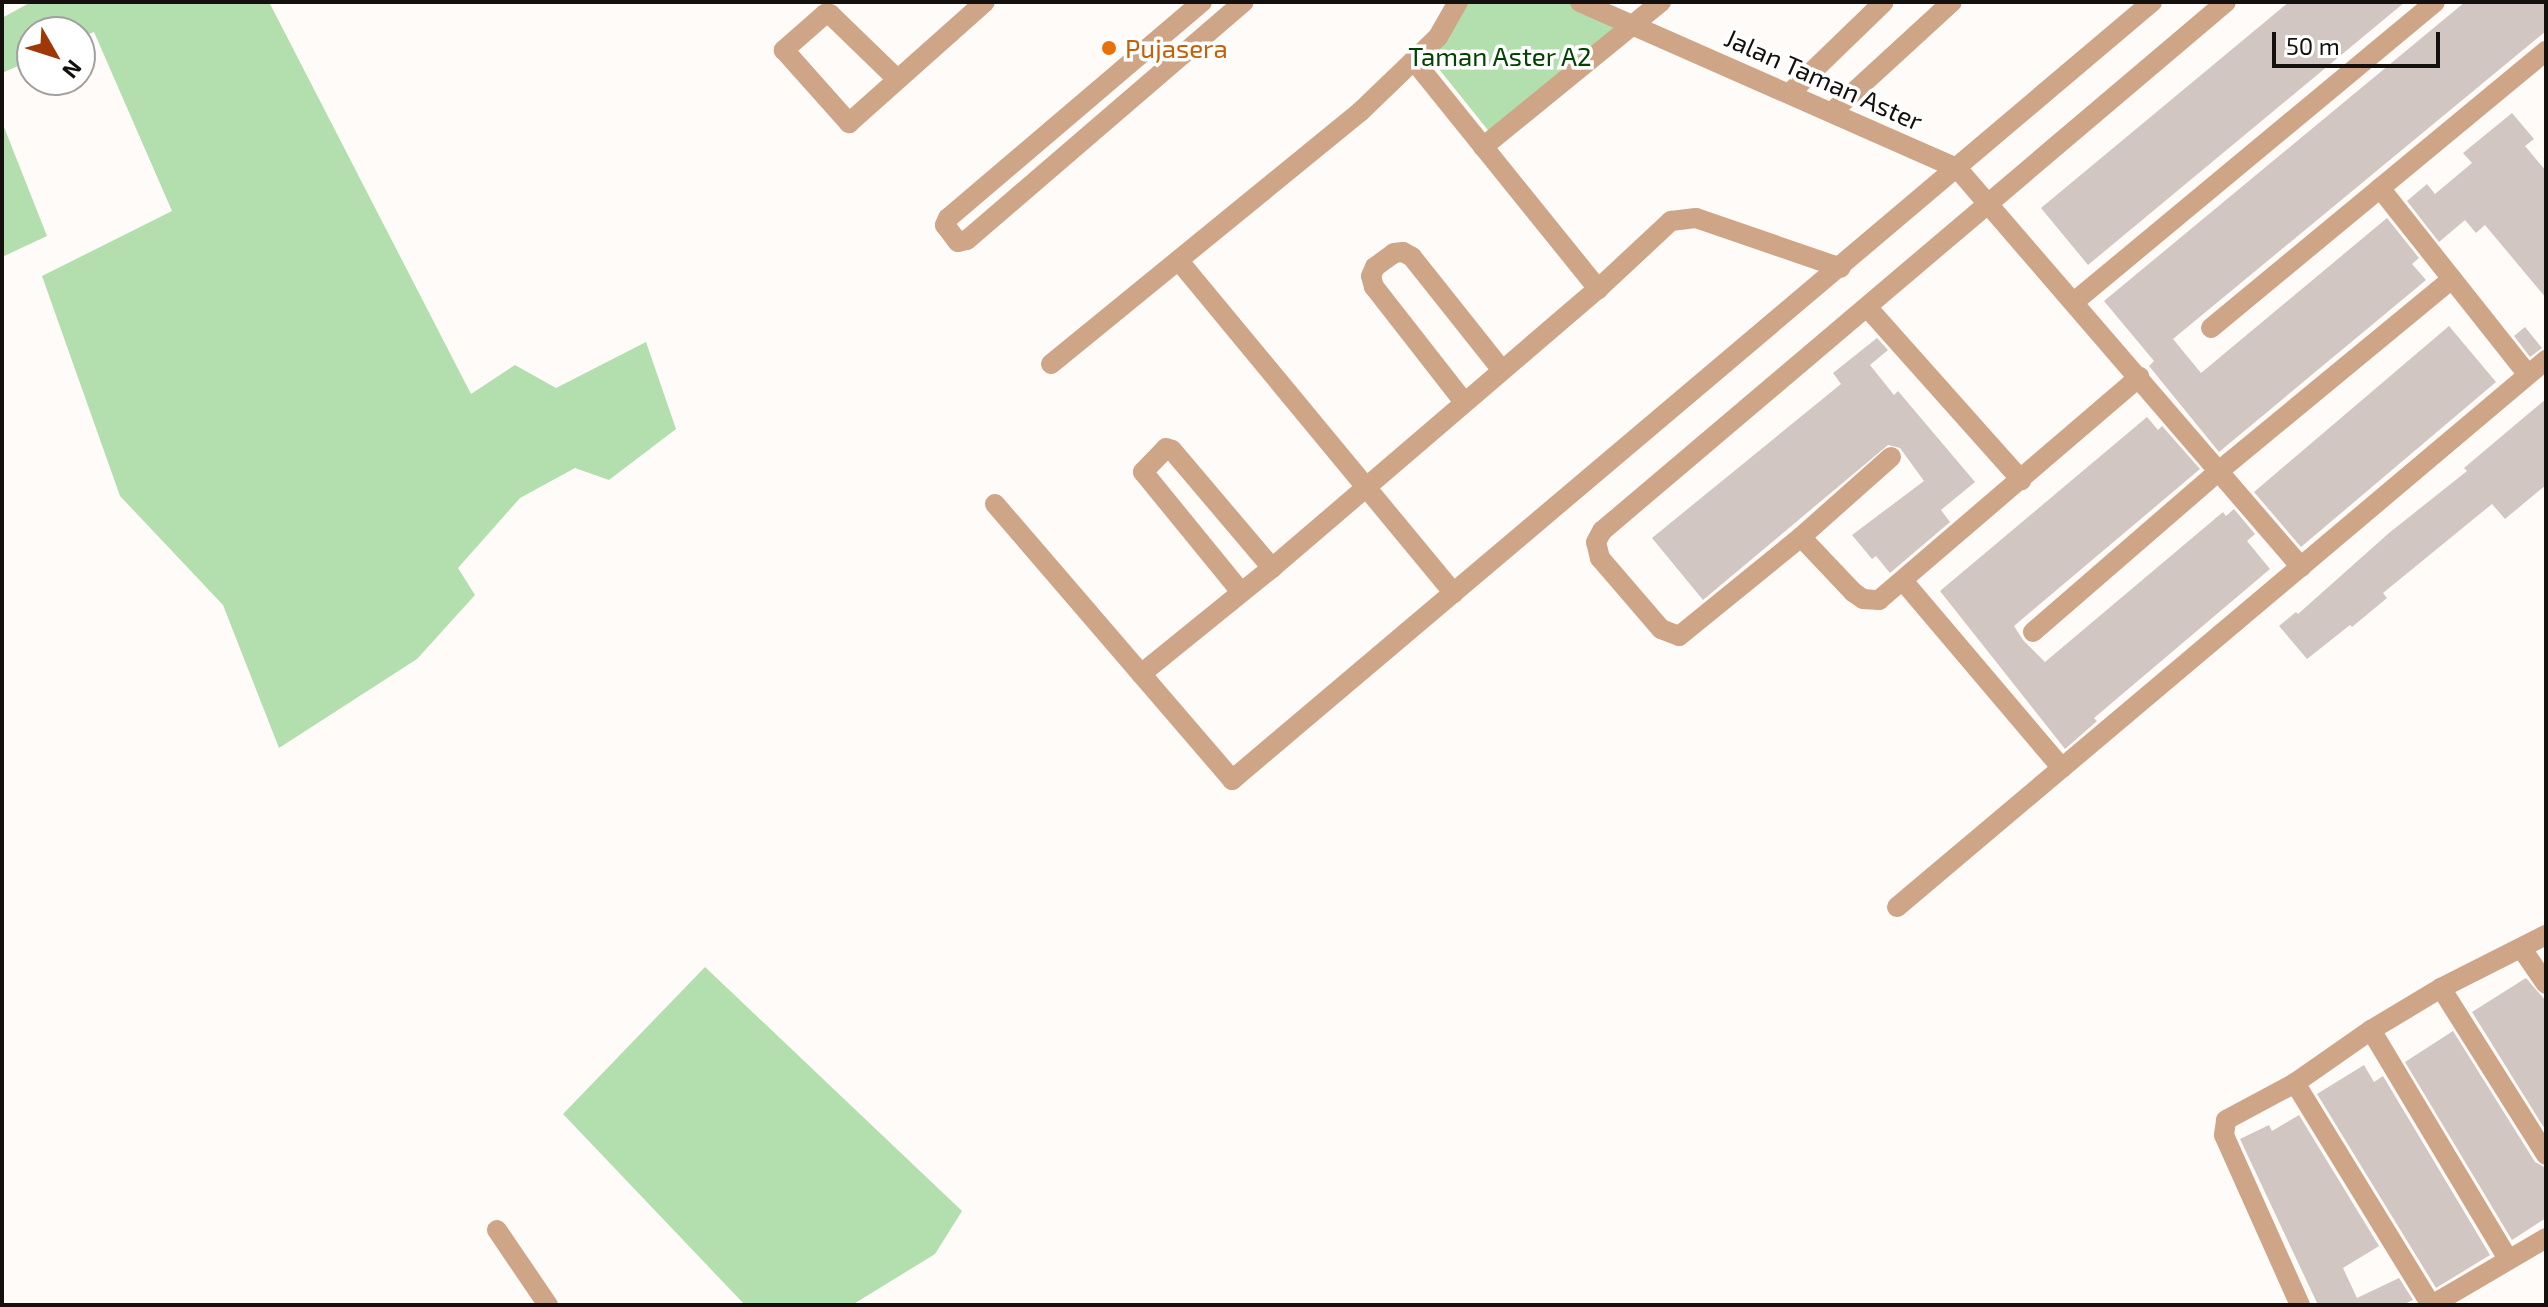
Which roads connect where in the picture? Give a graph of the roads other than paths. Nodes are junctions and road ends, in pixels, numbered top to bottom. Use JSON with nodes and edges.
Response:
{"nodes":[{"id":1,"x":985,"y":2,"type":"edge"},
{"id":2,"x":1202,"y":2,"type":"edge"},
{"id":3,"x":1244,"y":2,"type":"edge"},
{"id":4,"x":1458,"y":2,"type":"edge"},
{"id":5,"x":1580,"y":2,"type":"edge"},
{"id":6,"x":1661,"y":2,"type":"edge"},
{"id":7,"x":1884,"y":2,"type":"edge"},
{"id":8,"x":1952,"y":2,"type":"edge"},
{"id":9,"x":2152,"y":2,"type":"edge"},
{"id":10,"x":2226,"y":2,"type":"edge"},
{"id":11,"x":2435,"y":2,"type":"edge"},
{"id":12,"x":1634,"y":25,"type":"junction"},
{"id":13,"x":1415,"y":62,"type":"junction"},
{"id":14,"x":2542,"y":62,"type":"edge"},
{"id":15,"x":896,"y":78,"type":"junction"},
{"id":16,"x":1791,"y":92,"type":"junction"},
{"id":17,"x":1833,"y":111,"type":"junction"},
{"id":18,"x":1483,"y":147,"type":"junction"},
{"id":19,"x":1957,"y":168,"type":"junction"},
{"id":20,"x":2380,"y":188,"type":"junction"},
{"id":21,"x":1988,"y":201,"type":"junction"},
{"id":22,"x":1179,"y":261,"type":"junction"},
{"id":23,"x":1841,"y":268,"type":"junction"},
{"id":24,"x":2452,"y":279,"type":"junction"},
{"id":25,"x":1598,"y":289,"type":"junction"},
{"id":26,"x":2074,"y":302,"type":"junction"},
{"id":27,"x":1867,"y":307,"type":"junction"},
{"id":28,"x":2211,"y":328,"type":"dead end"},
{"id":29,"x":2546,"y":360,"type":"edge"},
{"id":30,"x":1051,"y":364,"type":"dead end"},
{"id":31,"x":1502,"y":370,"type":"junction"},
{"id":32,"x":2528,"y":375,"type":"junction"},
{"id":33,"x":2139,"y":377,"type":"junction"},
{"id":34,"x":1464,"y":402,"type":"junction"},
{"id":35,"x":1891,"y":457,"type":"dead end"},
{"id":36,"x":2219,"y":471,"type":"junction"},
{"id":37,"x":2021,"y":480,"type":"junction"},
{"id":38,"x":1367,"y":485,"type":"junction"},
{"id":39,"x":995,"y":504,"type":"dead end"},
{"id":40,"x":1801,"y":537,"type":"junction"},
{"id":41,"x":2301,"y":567,"type":"junction"},
{"id":42,"x":1272,"y":568,"type":"junction"},
{"id":43,"x":1904,"y":582,"type":"junction"},
{"id":44,"x":1241,"y":592,"type":"junction"},
{"id":45,"x":1454,"y":593,"type":"junction"},
{"id":46,"x":2033,"y":632,"type":"dead end"},
{"id":47,"x":1141,"y":674,"type":"junction"},
{"id":48,"x":2062,"y":768,"type":"junction"},
{"id":49,"x":1897,"y":907,"type":"dead end"},
{"id":50,"x":2546,"y":935,"type":"edge"},
{"id":51,"x":2522,"y":949,"type":"junction"},
{"id":52,"x":2546,"y":984,"type":"edge"},
{"id":53,"x":2441,"y":988,"type":"junction"},
{"id":54,"x":2371,"y":1030,"type":"junction"},
{"id":55,"x":2295,"y":1083,"type":"junction"},
{"id":56,"x":2546,"y":1155,"type":"edge"},
{"id":57,"x":497,"y":1230,"type":"dead end"},
{"id":58,"x":2546,"y":1238,"type":"edge"},
{"id":59,"x":2508,"y":1259,"type":"junction"},
{"id":60,"x":548,"y":1305,"type":"edge"},
{"id":61,"x":2300,"y":1305,"type":"edge"},
{"id":62,"x":2431,"y":1305,"type":"edge"}],
"edges":[{"from":1,"to":15,"type":"street"},
{"from":2,"to":3,"type":"street"},
{"from":4,"to":13,"type":"street"},
{"from":5,"to":12,"type":"street","name":"Jalan Taman Aster"},
{"from":6,"to":12,"type":"street"},
{"from":7,"to":16,"type":"street"},
{"from":8,"to":17,"type":"street"},
{"from":9,"to":19,"type":"street"},
{"from":10,"to":21,"type":"street"},
{"from":11,"to":26,"type":"street"},
{"from":12,"to":16,"type":"street","name":"Jalan Taman Aster"},
{"from":12,"to":18,"type":"street"},
{"from":13,"to":18,"type":"street"},
{"from":13,"to":22,"type":"street"},
{"from":14,"to":20,"type":"street"},
{"from":15,"to":15,"type":"street"},
{"from":16,"to":17,"type":"street","name":"Jalan Taman Aster"},
{"from":17,"to":19,"type":"street","name":"Jalan Taman Aster"},
{"from":18,"to":25,"type":"street"},
{"from":19,"to":21,"type":"street"},
{"from":19,"to":23,"type":"street"},
{"from":20,"to":24,"type":"street"},
{"from":20,"to":28,"type":"street"},
{"from":21,"to":26,"type":"street"},
{"from":21,"to":27,"type":"street"},
{"from":22,"to":30,"type":"street"},
{"from":22,"to":38,"type":"street"},
{"from":23,"to":25,"type":"street"},
{"from":23,"to":45,"type":"street"},
{"from":24,"to":32,"type":"street"},
{"from":24,"to":36,"type":"street"},
{"from":25,"to":31,"type":"street"},
{"from":26,"to":33,"type":"street"},
{"from":27,"to":37,"type":"street"},
{"from":27,"to":40,"type":"street"},
{"from":29,"to":32,"type":"street"},
{"from":31,"to":34,"type":"street"},
{"from":31,"to":34,"type":"street"},
{"from":32,"to":41,"type":"street"},
{"from":33,"to":36,"type":"street"},
{"from":33,"to":37,"type":"street"},
{"from":34,"to":38,"type":"street"},
{"from":35,"to":40,"type":"street"},
{"from":36,"to":41,"type":"street"},
{"from":36,"to":46,"type":"street"},
{"from":37,"to":43,"type":"street"},
{"from":38,"to":42,"type":"street"},
{"from":38,"to":45,"type":"street"},
{"from":39,"to":47,"type":"street"},
{"from":40,"to":43,"type":"street"},
{"from":41,"to":48,"type":"street"},
{"from":42,"to":44,"type":"street"},
{"from":42,"to":44,"type":"street"},
{"from":43,"to":48,"type":"street"},
{"from":44,"to":47,"type":"street"},
{"from":45,"to":47,"type":"street"},
{"from":48,"to":49,"type":"street"},
{"from":50,"to":51,"type":"street"},
{"from":51,"to":52,"type":"street"},
{"from":51,"to":53,"type":"street"},
{"from":53,"to":54,"type":"street"},
{"from":53,"to":56,"type":"street"},
{"from":54,"to":55,"type":"street"},
{"from":54,"to":59,"type":"street"},
{"from":55,"to":61,"type":"street"},
{"from":55,"to":62,"type":"street"},
{"from":57,"to":60,"type":"street"},
{"from":58,"to":59,"type":"street"},
{"from":59,"to":62,"type":"street"}]}
